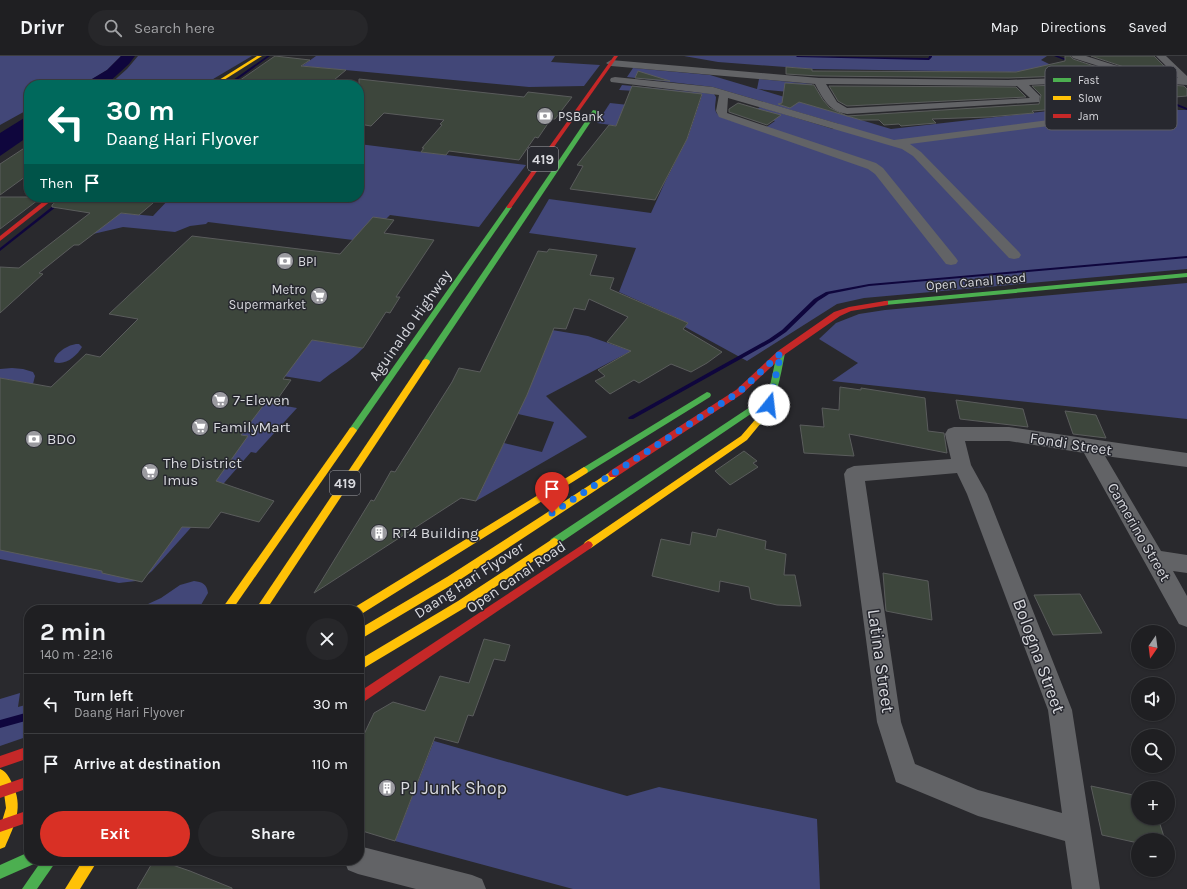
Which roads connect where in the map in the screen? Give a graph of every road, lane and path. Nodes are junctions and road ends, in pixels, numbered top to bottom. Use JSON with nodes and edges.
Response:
{"nodes":[{"id":1,"x":260,"y":56,"type":"edge"},
{"id":2,"x":1076,"y":56,"type":"edge"},
{"id":3,"x":1161,"y":56,"type":"edge"},
{"id":4,"x":614,"y":59,"type":"edge"},
{"id":5,"x":629,"y":60,"type":"edge"},
{"id":6,"x":1125,"y":61,"type":"dead end"},
{"id":7,"x":1106,"y":66,"type":"edge"},
{"id":8,"x":1130,"y":66,"type":"edge"},
{"id":9,"x":1171,"y":66,"type":"edge"},
{"id":10,"x":1177,"y":72,"type":"edge"},
{"id":11,"x":221,"y":80,"type":"edge"},
{"id":12,"x":819,"y":81,"type":"junction"},
{"id":13,"x":1177,"y":81,"type":"edge"},
{"id":14,"x":1045,"y":82,"type":"edge"},
{"id":15,"x":1187,"y":82,"type":"edge"},
{"id":16,"x":613,"y":83,"type":"joint"},
{"id":17,"x":1020,"y":83,"type":"junction"},
{"id":18,"x":724,"y":93,"type":"junction"},
{"id":19,"x":599,"y":104,"type":"dead end"},
{"id":20,"x":1045,"y":123,"type":"edge"},
{"id":21,"x":894,"y":143,"type":"junction"},
{"id":22,"x":47,"y":202,"type":"edge"},
{"id":23,"x":0,"y":239,"type":"edge"},
{"id":24,"x":1014,"y":255,"type":"dead end"},
{"id":25,"x":951,"y":261,"type":"dead end"},
{"id":26,"x":1187,"y":275,"type":"edge"},
{"id":27,"x":781,"y":353,"type":"junction"},
{"id":28,"x":746,"y":372,"type":"dead end"},
{"id":29,"x":712,"y":392,"type":"dead end"},
{"id":30,"x":772,"y":395,"type":"junction"},
{"id":31,"x":954,"y":434,"type":"joint"},
{"id":32,"x":1090,"y":447,"type":"junction"},
{"id":33,"x":1187,"y":460,"type":"edge"},
{"id":34,"x":962,"y":465,"type":"junction"},
{"id":35,"x":1156,"y":559,"type":"junction"},
{"id":36,"x":1187,"y":564,"type":"edge"},
{"id":37,"x":271,"y":593,"type":"junction"},
{"id":38,"x":230,"y":605,"type":"edge"},
{"id":39,"x":263,"y":605,"type":"edge"},
{"id":40,"x":267,"y":605,"type":"edge"},
{"id":41,"x":364,"y":607,"type":"edge"},
{"id":42,"x":1187,"y":616,"type":"edge"},
{"id":43,"x":364,"y":632,"type":"edge"},
{"id":44,"x":364,"y":663,"type":"edge"},
{"id":45,"x":364,"y":696,"type":"edge"},
{"id":46,"x":24,"y":754,"type":"edge"},
{"id":47,"x":0,"y":762,"type":"edge"},
{"id":48,"x":0,"y":775,"type":"edge"},
{"id":49,"x":24,"y":784,"type":"edge"},
{"id":50,"x":0,"y":792,"type":"edge"},
{"id":51,"x":24,"y":818,"type":"edge"},
{"id":52,"x":0,"y":826,"type":"edge"},
{"id":53,"x":1077,"y":832,"type":"junction"},
{"id":54,"x":0,"y":842,"type":"edge"},
{"id":55,"x":24,"y":861,"type":"edge"},
{"id":56,"x":364,"y":862,"type":"edge"},
{"id":57,"x":46,"y":865,"type":"edge"},
{"id":58,"x":89,"y":865,"type":"edge"},
{"id":59,"x":0,"y":872,"type":"edge"},
{"id":60,"x":29,"y":889,"type":"edge"},
{"id":61,"x":72,"y":889,"type":"edge"},
{"id":62,"x":472,"y":889,"type":"edge"},
{"id":63,"x":1086,"y":889,"type":"edge"}],
"edges":[{"from":1,"to":11,"type":"main road"},
{"from":2,"to":7,"type":"street"},
{"from":3,"to":9,"type":"street"},
{"from":4,"to":5,"type":"street"},
{"from":4,"to":38,"type":"main road","name":"Aguinaldo Highway","number":"419"},
{"from":5,"to":12,"type":"street"},
{"from":5,"to":16,"type":"main road"},
{"from":6,"to":8,"type":"street"},
{"from":10,"to":15,"type":"street"},
{"from":12,"to":17,"type":"street"},
{"from":12,"to":17,"type":"street"},
{"from":13,"to":15,"type":"street"},
{"from":14,"to":17,"type":"street"},
{"from":16,"to":18,"type":"street"},
{"from":18,"to":21,"type":"street"},
{"from":18,"to":25,"type":"street"},
{"from":19,"to":37,"type":"main road","number":"419"},
{"from":20,"to":21,"type":"street"},
{"from":21,"to":24,"type":"street"},
{"from":22,"to":23,"type":"main road"},
{"from":26,"to":27,"type":"main road","name":"Open Canal Road"},
{"from":27,"to":28,"type":"main road"},
{"from":27,"to":30,"type":"main road","name":"Open Canal Road"},
{"from":27,"to":43,"type":"main road","name":"Daang Hari Flyover"},
{"from":29,"to":41,"type":"main road"},
{"from":30,"to":44,"type":"main road","name":"Daang Hari Flyover"},
{"from":30,"to":45,"type":"main road","name":"Open Canal Road"},
{"from":31,"to":32,"type":"street","name":"Fondi Street"},
{"from":31,"to":34,"type":"street","name":"Bologna Street"},
{"from":32,"to":33,"type":"street","name":"Fondi Street"},
{"from":32,"to":35,"type":"street","name":"Camerino Street"},
{"from":34,"to":53,"type":"street","name":"Bologna Street"},
{"from":34,"to":53,"type":"street","name":"Latina Street"},
{"from":35,"to":36,"type":"street"},
{"from":35,"to":42,"type":"street","name":"Camerino Street"},
{"from":37,"to":39,"type":"main road","number":"419"},
{"from":37,"to":40,"type":"main road"},
{"from":46,"to":47,"type":"main road"},
{"from":48,"to":54,"type":"main road"},
{"from":49,"to":50,"type":"main road"},
{"from":51,"to":52,"type":"main road"},
{"from":53,"to":63,"type":"street","name":"Bologna Street"},
{"from":55,"to":59,"type":"main road"},
{"from":56,"to":62,"type":"street"},
{"from":57,"to":60,"type":"main road"},
{"from":58,"to":61,"type":"main road"}]}
